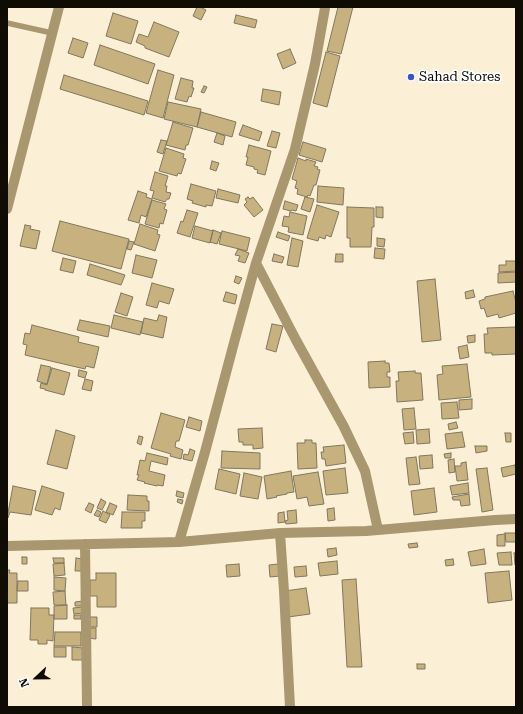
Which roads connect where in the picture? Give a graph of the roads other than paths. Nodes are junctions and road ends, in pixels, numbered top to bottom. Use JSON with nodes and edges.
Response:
{"nodes":[{"id":1,"x":59,"y":7,"type":"edge"},
{"id":2,"x":325,"y":7,"type":"edge"},
{"id":3,"x":7,"y":23,"type":"edge"},
{"id":4,"x":52,"y":33,"type":"junction"},
{"id":5,"x":7,"y":209,"type":"edge"},
{"id":6,"x":256,"y":263,"type":"junction"},
{"id":7,"x":516,"y":519,"type":"edge"},
{"id":8,"x":378,"y":530,"type":"junction"},
{"id":9,"x":280,"y":533,"type":"junction"},
{"id":10,"x":179,"y":542,"type":"junction"},
{"id":11,"x":85,"y":544,"type":"junction"},
{"id":12,"x":7,"y":546,"type":"edge"},
{"id":13,"x":87,"y":707,"type":"edge"},
{"id":14,"x":290,"y":707,"type":"edge"}],
"edges":[{"from":1,"to":4,"type":"street"},
{"from":2,"to":6,"type":"street"},
{"from":3,"to":4,"type":"lane"},
{"from":4,"to":5,"type":"street"},
{"from":6,"to":8,"type":"street"},
{"from":6,"to":10,"type":"street"},
{"from":7,"to":8,"type":"street"},
{"from":8,"to":9,"type":"street"},
{"from":9,"to":10,"type":"street"},
{"from":9,"to":14,"type":"street"},
{"from":10,"to":11,"type":"street"},
{"from":11,"to":12,"type":"street"},
{"from":11,"to":13,"type":"street"}]}
